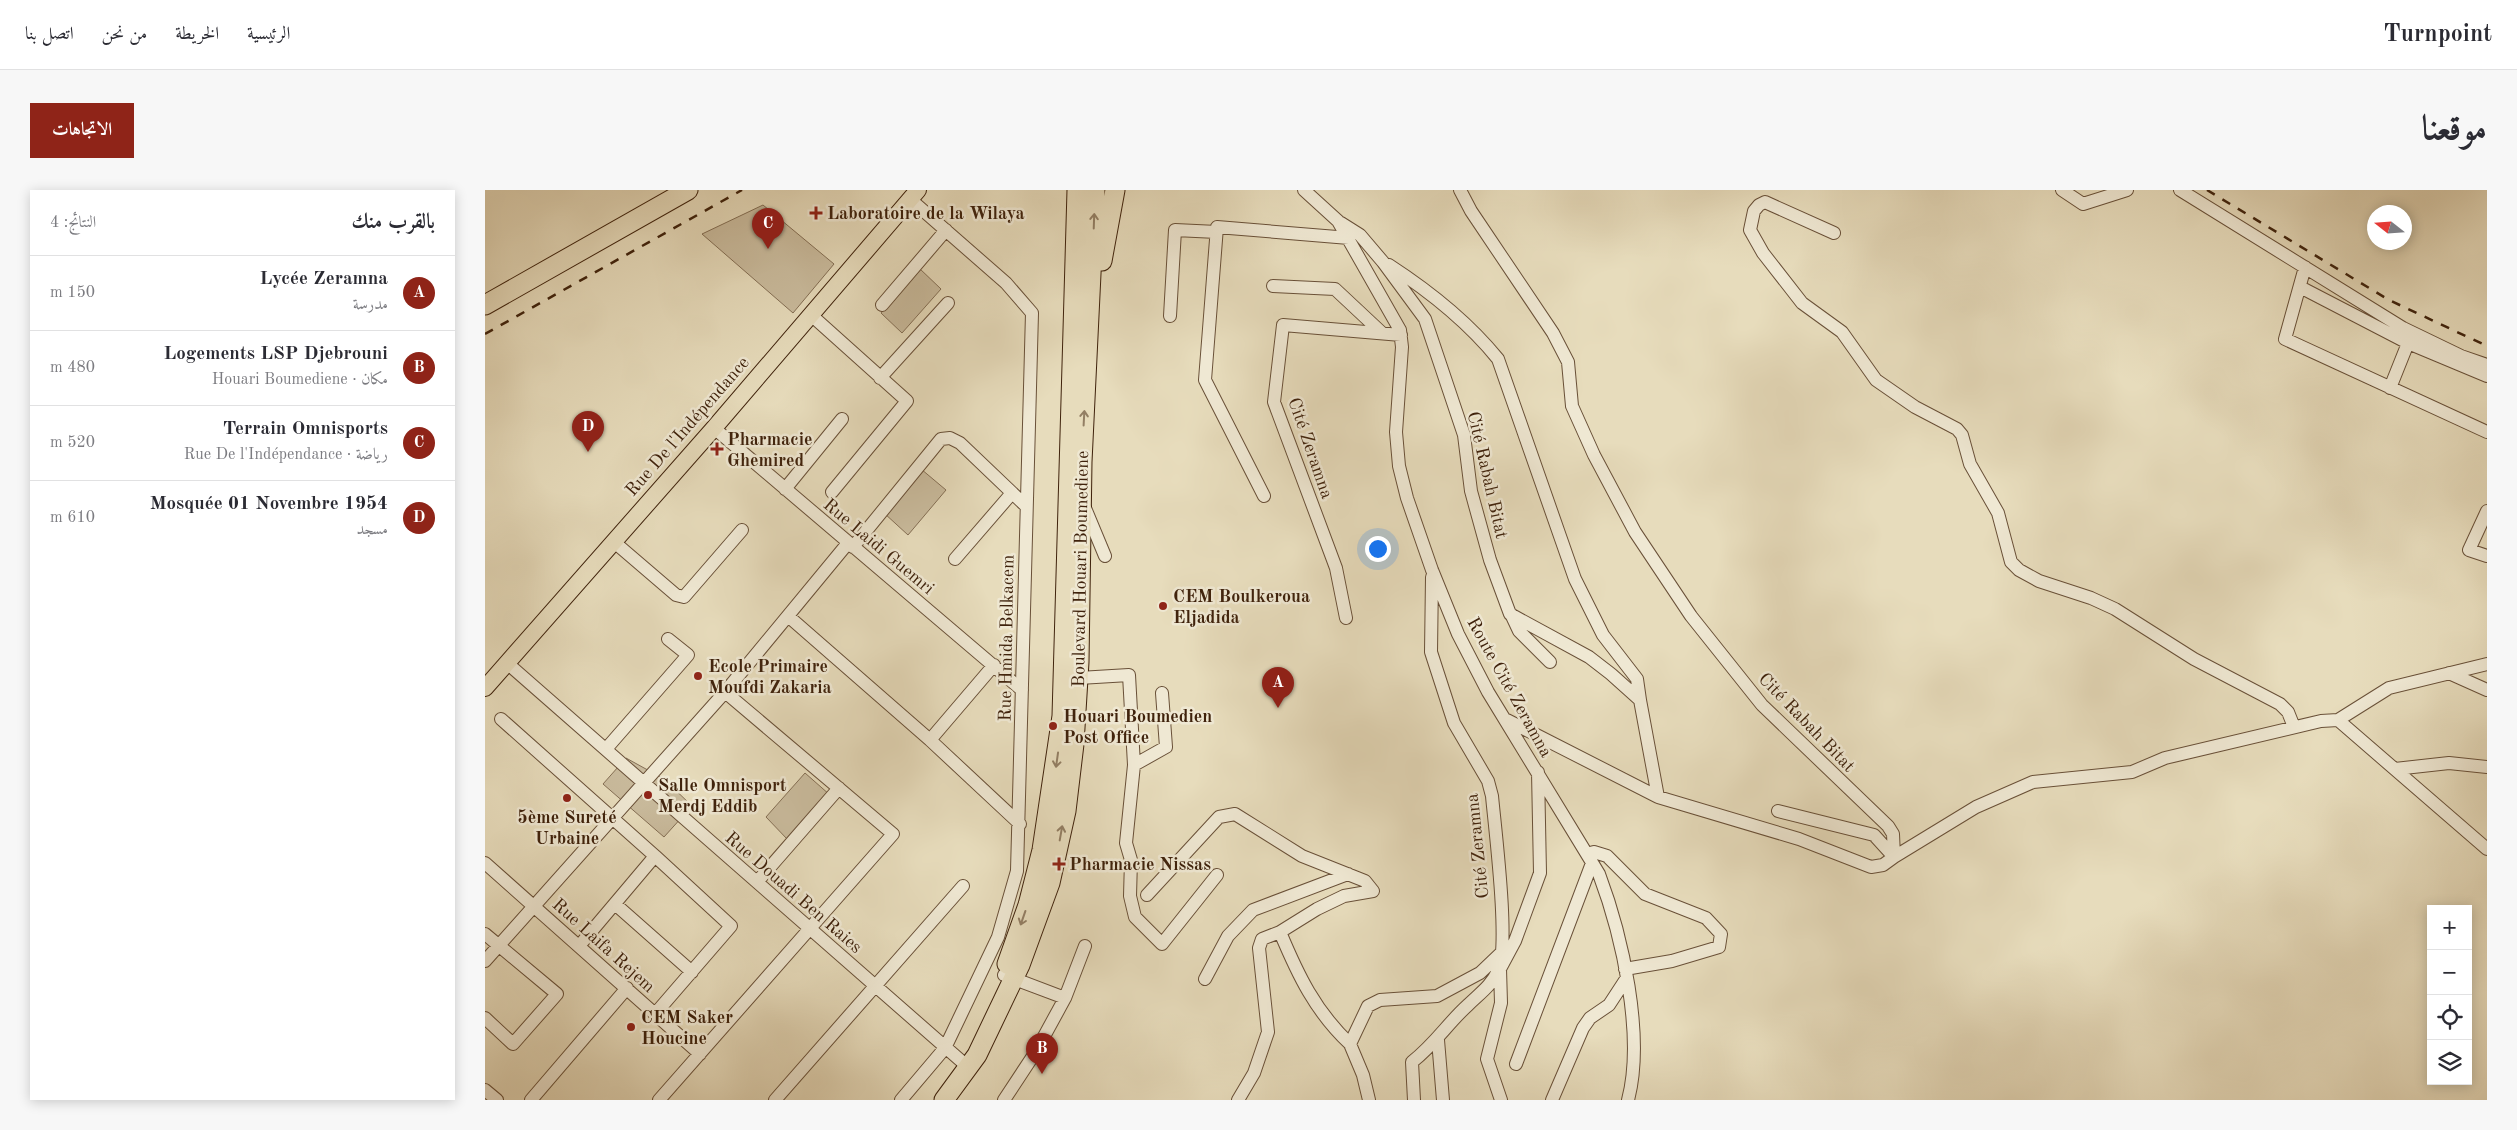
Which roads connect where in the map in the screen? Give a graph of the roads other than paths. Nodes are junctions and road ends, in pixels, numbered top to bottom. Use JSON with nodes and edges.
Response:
{"nodes":[{"id":1,"x":663,"y":190,"type":"edge"},
{"id":2,"x":688,"y":190,"type":"edge"},
{"id":3,"x":1067,"y":190,"type":"edge"},
{"id":4,"x":1077,"y":190,"type":"edge"},
{"id":5,"x":1095,"y":190,"type":"edge"},
{"id":6,"x":1115,"y":190,"type":"edge"},
{"id":7,"x":1304,"y":190,"type":"edge"},
{"id":8,"x":1460,"y":190,"type":"edge"},
{"id":9,"x":2062,"y":190,"type":"edge"},
{"id":10,"x":2127,"y":190,"type":"edge"},
{"id":11,"x":2181,"y":192,"type":"edge"},
{"id":12,"x":914,"y":195,"type":"edge"},
{"id":13,"x":1338,"y":221,"type":"junction"},
{"id":14,"x":946,"y":230,"type":"junction"},
{"id":15,"x":1217,"y":232,"type":"junction"},
{"id":16,"x":1834,"y":233,"type":"dead end"},
{"id":17,"x":1349,"y":238,"type":"junction"},
{"id":18,"x":1383,"y":262,"type":"junction"},
{"id":19,"x":2305,"y":267,"type":"junction"},
{"id":20,"x":1092,"y":279,"type":"junction"},
{"id":21,"x":1273,"y":286,"type":"dead end"},
{"id":22,"x":2300,"y":287,"type":"junction"},
{"id":23,"x":485,"y":293,"type":"edge"},
{"id":24,"x":948,"y":303,"type":"dead end"},
{"id":25,"x":485,"y":305,"type":"edge"},
{"id":26,"x":881,"y":305,"type":"dead end"},
{"id":27,"x":811,"y":314,"type":"junction"},
{"id":28,"x":1170,"y":316,"type":"dead end"},
{"id":29,"x":1383,"y":333,"type":"junction"},
{"id":30,"x":1401,"y":335,"type":"junction"},
{"id":31,"x":2408,"y":343,"type":"junction"},
{"id":32,"x":2487,"y":365,"type":"edge"},
{"id":33,"x":2487,"y":376,"type":"edge"},
{"id":34,"x":880,"y":378,"type":"junction"},
{"id":35,"x":2391,"y":388,"type":"junction"},
{"id":36,"x":842,"y":419,"type":"dead end"},
{"id":37,"x":714,"y":428,"type":"junction"},
{"id":38,"x":2487,"y":432,"type":"edge"},
{"id":39,"x":1068,"y":484,"type":"junction"},
{"id":40,"x":785,"y":490,"type":"junction"},
{"id":41,"x":832,"y":492,"type":"dead end"},
{"id":42,"x":1012,"y":493,"type":"junction"},
{"id":43,"x":1264,"y":496,"type":"dead end"},
{"id":44,"x":1081,"y":498,"type":"junction"},
{"id":45,"x":1026,"y":506,"type":"junction"},
{"id":46,"x":2487,"y":511,"type":"edge"},
{"id":47,"x":742,"y":530,"type":"dead end"},
{"id":48,"x":613,"y":541,"type":"junction"},
{"id":49,"x":850,"y":545,"type":"junction"},
{"id":50,"x":1105,"y":556,"type":"dead end"},
{"id":51,"x":2487,"y":556,"type":"edge"},
{"id":52,"x":955,"y":559,"type":"dead end"},
{"id":53,"x":1432,"y":570,"type":"junction"},
{"id":54,"x":1511,"y":614,"type":"junction"},
{"id":55,"x":788,"y":616,"type":"junction"},
{"id":56,"x":1346,"y":618,"type":"dead end"},
{"id":57,"x":668,"y":639,"type":"dead end"},
{"id":58,"x":1550,"y":662,"type":"dead end"},
{"id":59,"x":507,"y":663,"type":"junction"},
{"id":60,"x":2487,"y":664,"type":"edge"},
{"id":61,"x":993,"y":665,"type":"junction"},
{"id":62,"x":2449,"y":673,"type":"junction"},
{"id":63,"x":1079,"y":678,"type":"junction"},
{"id":64,"x":485,"y":688,"type":"edge"},
{"id":65,"x":1022,"y":690,"type":"junction"},
{"id":66,"x":2487,"y":690,"type":"edge"},
{"id":67,"x":725,"y":692,"type":"junction"},
{"id":68,"x":1162,"y":693,"type":"dead end"},
{"id":69,"x":1641,"y":700,"type":"junction"},
{"id":70,"x":501,"y":719,"type":"dead end"},
{"id":71,"x":1504,"y":719,"type":"junction"},
{"id":72,"x":2338,"y":720,"type":"junction"},
{"id":73,"x":2294,"y":727,"type":"junction"},
{"id":74,"x":930,"y":740,"type":"junction"},
{"id":75,"x":606,"y":749,"type":"junction"},
{"id":76,"x":1134,"y":765,"type":"junction"},
{"id":77,"x":2487,"y":767,"type":"edge"},
{"id":78,"x":2395,"y":769,"type":"junction"},
{"id":79,"x":1538,"y":772,"type":"junction"},
{"id":80,"x":644,"y":782,"type":"junction"},
{"id":81,"x":839,"y":788,"type":"junction"},
{"id":82,"x":1658,"y":797,"type":"junction"},
{"id":83,"x":1778,"y":812,"type":"dead end"},
{"id":84,"x":613,"y":818,"type":"junction"},
{"id":85,"x":1019,"y":824,"type":"junction"},
{"id":86,"x":2487,"y":849,"type":"edge"},
{"id":87,"x":655,"y":856,"type":"junction"},
{"id":88,"x":1894,"y":857,"type":"junction"},
{"id":89,"x":1589,"y":858,"type":"junction"},
{"id":90,"x":485,"y":863,"type":"edge"},
{"id":91,"x":1348,"y":874,"type":"junction"},
{"id":92,"x":1217,"y":875,"type":"dead end"},
{"id":93,"x":757,"y":882,"type":"junction"},
{"id":94,"x":963,"y":886,"type":"dead end"},
{"id":95,"x":1147,"y":895,"type":"dead end"},
{"id":96,"x":615,"y":904,"type":"junction"},
{"id":97,"x":534,"y":905,"type":"junction"},
{"id":98,"x":810,"y":929,"type":"junction"},
{"id":99,"x":1280,"y":932,"type":"junction"},
{"id":100,"x":485,"y":934,"type":"edge"},
{"id":101,"x":498,"y":945,"type":"junction"},
{"id":102,"x":579,"y":946,"type":"junction"},
{"id":103,"x":1085,"y":946,"type":"dead end"},
{"id":104,"x":1502,"y":952,"type":"junction"},
{"id":105,"x":485,"y":961,"type":"edge"},
{"id":106,"x":1499,"y":969,"type":"junction"},
{"id":107,"x":692,"y":972,"type":"junction"},
{"id":108,"x":1625,"y":974,"type":"junction"},
{"id":109,"x":1009,"y":977,"type":"junction"},
{"id":110,"x":1205,"y":978,"type":"dead end"},
{"id":111,"x":875,"y":986,"type":"junction"},
{"id":112,"x":627,"y":988,"type":"junction"},
{"id":113,"x":1065,"y":998,"type":"junction"},
{"id":114,"x":655,"y":1014,"type":"junction"},
{"id":115,"x":485,"y":1018,"type":"edge"},
{"id":116,"x":1438,"y":1040,"type":"junction"},
{"id":117,"x":1350,"y":1044,"type":"junction"},
{"id":118,"x":945,"y":1048,"type":"junction"},
{"id":119,"x":699,"y":1054,"type":"junction"},
{"id":120,"x":965,"y":1064,"type":"junction"},
{"id":121,"x":1516,"y":1064,"type":"dead end"},
{"id":122,"x":485,"y":1090,"type":"edge"},
{"id":123,"x":497,"y":1100,"type":"edge"},
{"id":124,"x":531,"y":1100,"type":"edge"},
{"id":125,"x":659,"y":1100,"type":"edge"},
{"id":126,"x":775,"y":1100,"type":"edge"},
{"id":127,"x":901,"y":1100,"type":"edge"},
{"id":128,"x":933,"y":1100,"type":"edge"},
{"id":129,"x":944,"y":1100,"type":"edge"},
{"id":130,"x":1004,"y":1100,"type":"edge"},
{"id":131,"x":1237,"y":1100,"type":"edge"},
{"id":132,"x":1369,"y":1100,"type":"edge"},
{"id":133,"x":1414,"y":1100,"type":"edge"},
{"id":134,"x":1443,"y":1100,"type":"edge"},
{"id":135,"x":1501,"y":1100,"type":"edge"},
{"id":136,"x":1552,"y":1100,"type":"edge"},
{"id":137,"x":1628,"y":1100,"type":"edge"}],
"edges":[{"from":1,"to":23,"type":"highway"},
{"from":2,"to":25,"type":"highway"},
{"from":3,"to":39,"type":"highway"},
{"from":4,"to":39,"type":"highway","name":"Boulevard Houari Boumediene"},
{"from":20,"to":5,"type":"highway","name":"Boulevard Houari Boumediene","one_way":true},
{"from":6,"to":20,"type":"highway"},
{"from":7,"to":13,"type":"street","name":"Route Cité Zeramna"},
{"from":8,"to":88,"type":"street","name":"Cité Rabah Bitat"},
{"from":9,"to":10,"type":"street"},
{"from":11,"to":19,"type":"street"},
{"from":12,"to":14,"type":"street","name":"Rue Hmida Belkacem"},
{"from":12,"to":27,"type":"main road","name":"Rue De l'Indépendance"},
{"from":13,"to":17,"type":"street","name":"Route Cité Zeramna"},
{"from":13,"to":18,"type":"street","name":"Cité Rabah Bitat"},
{"from":14,"to":26,"type":"street"},
{"from":14,"to":45,"type":"street","name":"Rue Hmida Belkacem"},
{"from":15,"to":17,"type":"street"},
{"from":15,"to":28,"type":"street"},
{"from":15,"to":43,"type":"street"},
{"from":16,"to":73,"type":"street"},
{"from":17,"to":30,"type":"street","name":"Route Cité Zeramna"},
{"from":18,"to":54,"type":"street","name":"Cité Rabah Bitat"},
{"from":18,"to":69,"type":"street","name":"Cité Rabah Bitat"},
{"from":19,"to":22,"type":"street"},
{"from":19,"to":32,"type":"street"},
{"from":44,"to":20,"type":"highway","name":"Boulevard Houari Boumediene","one_way":true},
{"from":21,"to":29,"type":"street"},
{"from":22,"to":31,"type":"street"},
{"from":22,"to":35,"type":"street"},
{"from":24,"to":34,"type":"street"},
{"from":27,"to":34,"type":"street"},
{"from":27,"to":37,"type":"main road","name":"Rue De l'Indépendance"},
{"from":29,"to":30,"type":"street","name":"Cité Zeramna"},
{"from":29,"to":56,"type":"street","name":"Cité Zeramna"},
{"from":30,"to":53,"type":"street","name":"Route Cité Zeramna"},
{"from":31,"to":33,"type":"street"},
{"from":31,"to":35,"type":"street"},
{"from":34,"to":41,"type":"street"},
{"from":35,"to":38,"type":"street"},
{"from":36,"to":40,"type":"street"},
{"from":37,"to":40,"type":"street","name":"Rue Laidi Guemri"},
{"from":37,"to":48,"type":"main road","name":"Rue De l'Indépendance"},
{"from":39,"to":109,"type":"highway","name":"Boulevard Houari Boumediene","one_way":true},
{"from":40,"to":49,"type":"street","name":"Rue Laidi Guemri"},
{"from":42,"to":45,"type":"street"},
{"from":42,"to":49,"type":"street"},
{"from":42,"to":52,"type":"street"},
{"from":44,"to":50,"type":"street"},
{"from":44,"to":63,"type":"highway","name":"Boulevard Houari Boumediene"},
{"from":45,"to":65,"type":"street","name":"Rue Hmida Belkacem"},
{"from":46,"to":51,"type":"street"},
{"from":47,"to":48,"type":"street"},
{"from":48,"to":59,"type":"main road","name":"Rue De l'Indépendance"},
{"from":49,"to":55,"type":"street"},
{"from":49,"to":61,"type":"street","name":"Rue Laidi Guemri"},
{"from":53,"to":71,"type":"street","name":"Route Cité Zeramna"},
{"from":53,"to":104,"type":"street","name":"Cité Zeramna"},
{"from":54,"to":58,"type":"street","name":"Cité Rabah Bitat"},
{"from":54,"to":69,"type":"street"},
{"from":55,"to":67,"type":"street"},
{"from":55,"to":74,"type":"street"},
{"from":57,"to":75,"type":"street"},
{"from":59,"to":64,"type":"main road","name":"Rue De l'Indépendance"},
{"from":59,"to":75,"type":"street","name":"Rue Douadi Ben Raies"},
{"from":60,"to":62,"type":"street"},
{"from":61,"to":65,"type":"street","name":"Rue Laidi Guemri"},
{"from":61,"to":74,"type":"street"},
{"from":62,"to":66,"type":"street"},
{"from":62,"to":72,"type":"street"},
{"from":63,"to":76,"type":"street"},
{"from":109,"to":63,"type":"highway","name":"Boulevard Houari Boumediene","one_way":true},
{"from":65,"to":85,"type":"street","name":"Rue Hmida Belkacem"},
{"from":67,"to":80,"type":"street"},
{"from":67,"to":81,"type":"street"},
{"from":68,"to":76,"type":"street"},
{"from":69,"to":82,"type":"street","name":"Cité Rabah Bitat"},
{"from":70,"to":84,"type":"street"},
{"from":71,"to":79,"type":"street","name":"Route Cité Zeramna"},
{"from":71,"to":82,"type":"street"},
{"from":72,"to":73,"type":"street"},
{"from":72,"to":78,"type":"street"},
{"from":73,"to":88,"type":"street"},
{"from":74,"to":85,"type":"street"},
{"from":75,"to":80,"type":"street","name":"Rue Douadi Ben Raies"},
{"from":76,"to":92,"type":"street"},
{"from":77,"to":78,"type":"street"},
{"from":78,"to":86,"type":"street"},
{"from":79,"to":89,"type":"street","name":"Route Cité Zeramna"},
{"from":79,"to":106,"type":"street","name":"Cité Zeramna"},
{"from":80,"to":84,"type":"street"},
{"from":80,"to":93,"type":"street","name":"Rue Douadi Ben Raies"},
{"from":81,"to":93,"type":"street"},
{"from":81,"to":98,"type":"street"},
{"from":82,"to":88,"type":"street"},
{"from":83,"to":88,"type":"street"},
{"from":84,"to":87,"type":"street"},
{"from":84,"to":97,"type":"street"},
{"from":85,"to":118,"type":"street","name":"Rue Hmida Belkacem"},
{"from":87,"to":96,"type":"street"},
{"from":87,"to":107,"type":"street"},
{"from":89,"to":108,"type":"street","name":"Route Cité Zeramna"},
{"from":89,"to":108,"type":"street"},
{"from":89,"to":121,"type":"street"},
{"from":90,"to":97,"type":"street","name":"Rue Laifa Rejem"},
{"from":91,"to":95,"type":"street"},
{"from":91,"to":99,"type":"street"},
{"from":91,"to":110,"type":"street"},
{"from":93,"to":98,"type":"street","name":"Rue Douadi Ben Raies"},
{"from":94,"to":111,"type":"street"},
{"from":96,"to":102,"type":"street"},
{"from":96,"to":107,"type":"street"},
{"from":97,"to":101,"type":"street"},
{"from":97,"to":102,"type":"street","name":"Rue Laifa Rejem"},
{"from":98,"to":111,"type":"street","name":"Rue Douadi Ben Raies"},
{"from":98,"to":119,"type":"street"},
{"from":99,"to":117,"type":"street"},
{"from":99,"to":131,"type":"street"},
{"from":100,"to":101,"type":"street"},
{"from":101,"to":105,"type":"street"},
{"from":101,"to":115,"type":"street"},
{"from":102,"to":112,"type":"street","name":"Rue Laifa Rejem"},
{"from":103,"to":113,"type":"street"},
{"from":104,"to":106,"type":"street","name":"Cité Zeramna"},
{"from":104,"to":117,"type":"street"},
{"from":106,"to":116,"type":"street","name":"Cité Zeramna"},
{"from":106,"to":135,"type":"street"},
{"from":107,"to":114,"type":"street"},
{"from":108,"to":136,"type":"street"},
{"from":108,"to":137,"type":"street","name":"Route Cité Zeramna"},
{"from":109,"to":113,"type":"street"},
{"from":109,"to":120,"type":"highway","name":"Boulevard Houari Boumediene"},
{"from":111,"to":118,"type":"street","name":"Rue Douadi Ben Raies"},
{"from":111,"to":126,"type":"street"},
{"from":112,"to":114,"type":"street","name":"Rue Laifa Rejem"},
{"from":112,"to":124,"type":"street"},
{"from":113,"to":130,"type":"street"},
{"from":114,"to":119,"type":"street","name":"Rue Laifa Rejem"},
{"from":116,"to":133,"type":"street","name":"Cité Zeramna"},
{"from":116,"to":134,"type":"street"},
{"from":117,"to":132,"type":"street"},
{"from":118,"to":120,"type":"street","name":"Rue Douadi Ben Raies"},
{"from":118,"to":127,"type":"street","name":"Rue Hmida Belkacem"},
{"from":119,"to":125,"type":"street"},
{"from":120,"to":128,"type":"highway","name":"Boulevard Houari Boumediene"},
{"from":120,"to":129,"type":"highway","name":"Boulevard Houari Boumediene"},
{"from":122,"to":123,"type":"street"}]}
